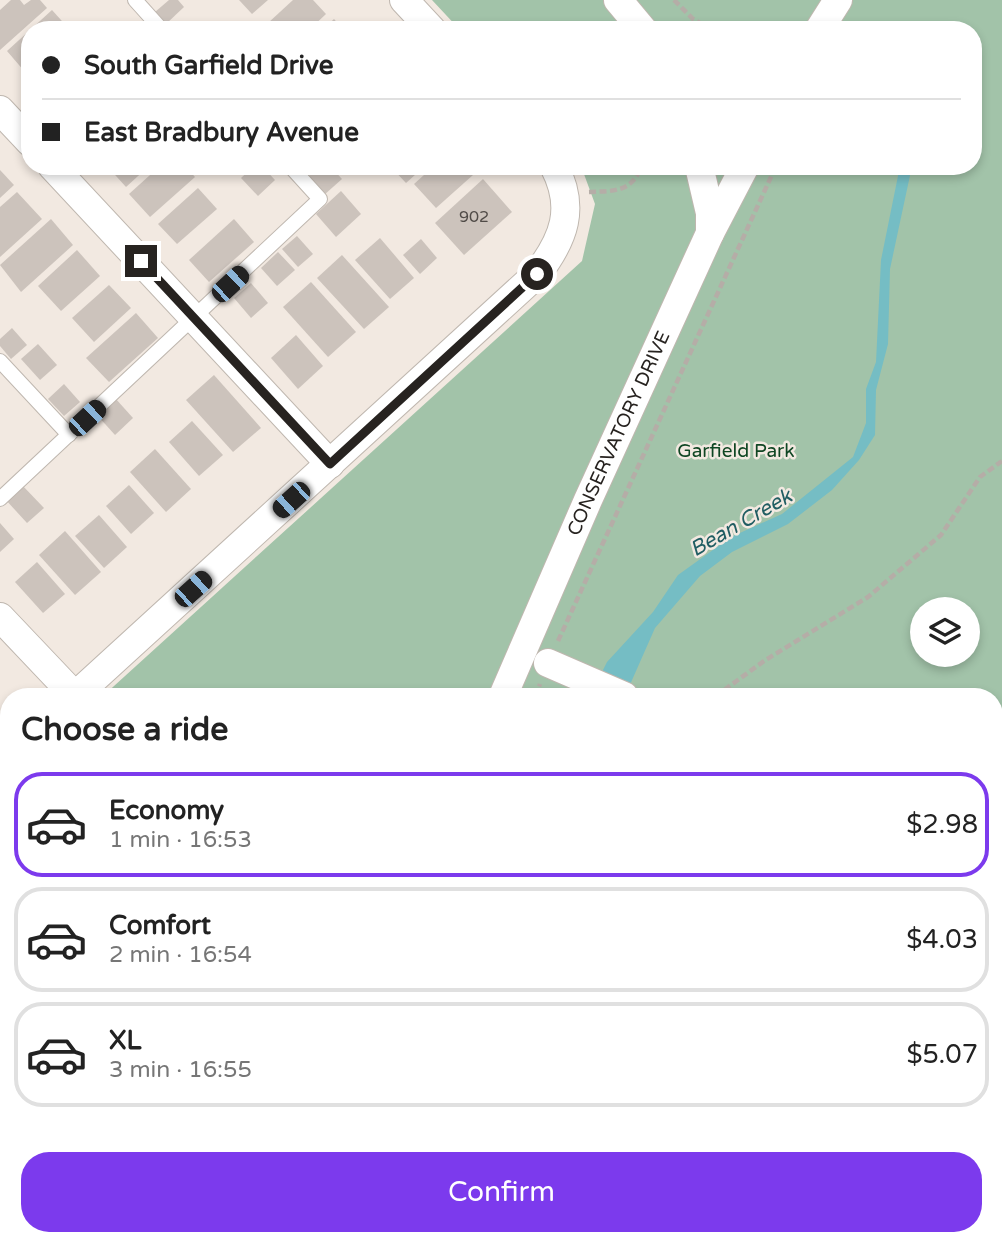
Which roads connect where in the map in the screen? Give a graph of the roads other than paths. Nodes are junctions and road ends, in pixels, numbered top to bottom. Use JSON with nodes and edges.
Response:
{"nodes":[{"id":1,"x":135,"y":0,"type":"edge"},
{"id":2,"x":404,"y":0,"type":"edge"},
{"id":3,"x":618,"y":0,"type":"edge"},
{"id":4,"x":838,"y":0,"type":"edge"},
{"id":5,"x":154,"y":21,"type":"edge"},
{"id":6,"x":424,"y":21,"type":"edge"},
{"id":7,"x":636,"y":21,"type":"edge"},
{"id":8,"x":825,"y":21,"type":"edge"},
{"id":9,"x":0,"y":110,"type":"edge"},
{"id":10,"x":21,"y":132,"type":"edge"},
{"id":11,"x":60,"y":175,"type":"edge"},
{"id":12,"x":298,"y":175,"type":"edge"},
{"id":13,"x":557,"y":175,"type":"edge"},
{"id":14,"x":701,"y":175,"type":"edge"},
{"id":15,"x":740,"y":175,"type":"edge"},
{"id":16,"x":710,"y":233,"type":"junction"},
{"id":17,"x":193,"y":318,"type":"junction"},
{"id":18,"x":0,"y":361,"type":"edge"},
{"id":19,"x":69,"y":435,"type":"junction"},
{"id":20,"x":330,"y":464,"type":"junction"},
{"id":21,"x":0,"y":499,"type":"edge"},
{"id":22,"x":0,"y":617,"type":"edge"},
{"id":23,"x":548,"y":663,"type":"road end"},
{"id":24,"x":67,"y":688,"type":"edge"},
{"id":25,"x":84,"y":688,"type":"edge"},
{"id":26,"x":506,"y":688,"type":"edge"},
{"id":27,"x":607,"y":688,"type":"edge"}],
"edges":[{"from":1,"to":5,"type":"lane"},
{"from":2,"to":6,"type":"street"},
{"from":3,"to":7,"type":"street"},
{"from":4,"to":8,"type":"street"},
{"from":9,"to":10,"type":"street"},
{"from":11,"to":17,"type":"street"},
{"from":12,"to":17,"type":"lane"},
{"from":13,"to":20,"type":"street"},
{"from":14,"to":16,"type":"street"},
{"from":15,"to":16,"type":"street","name":"CONSERVATORY DRIVE"},
{"from":16,"to":26,"type":"street","name":"CONSERVATORY DRIVE"},
{"from":17,"to":19,"type":"lane"},
{"from":17,"to":20,"type":"street"},
{"from":18,"to":19,"type":"lane"},
{"from":19,"to":21,"type":"lane"},
{"from":20,"to":25,"type":"street"},
{"from":22,"to":24,"type":"street"},
{"from":23,"to":27,"type":"street"}]}
